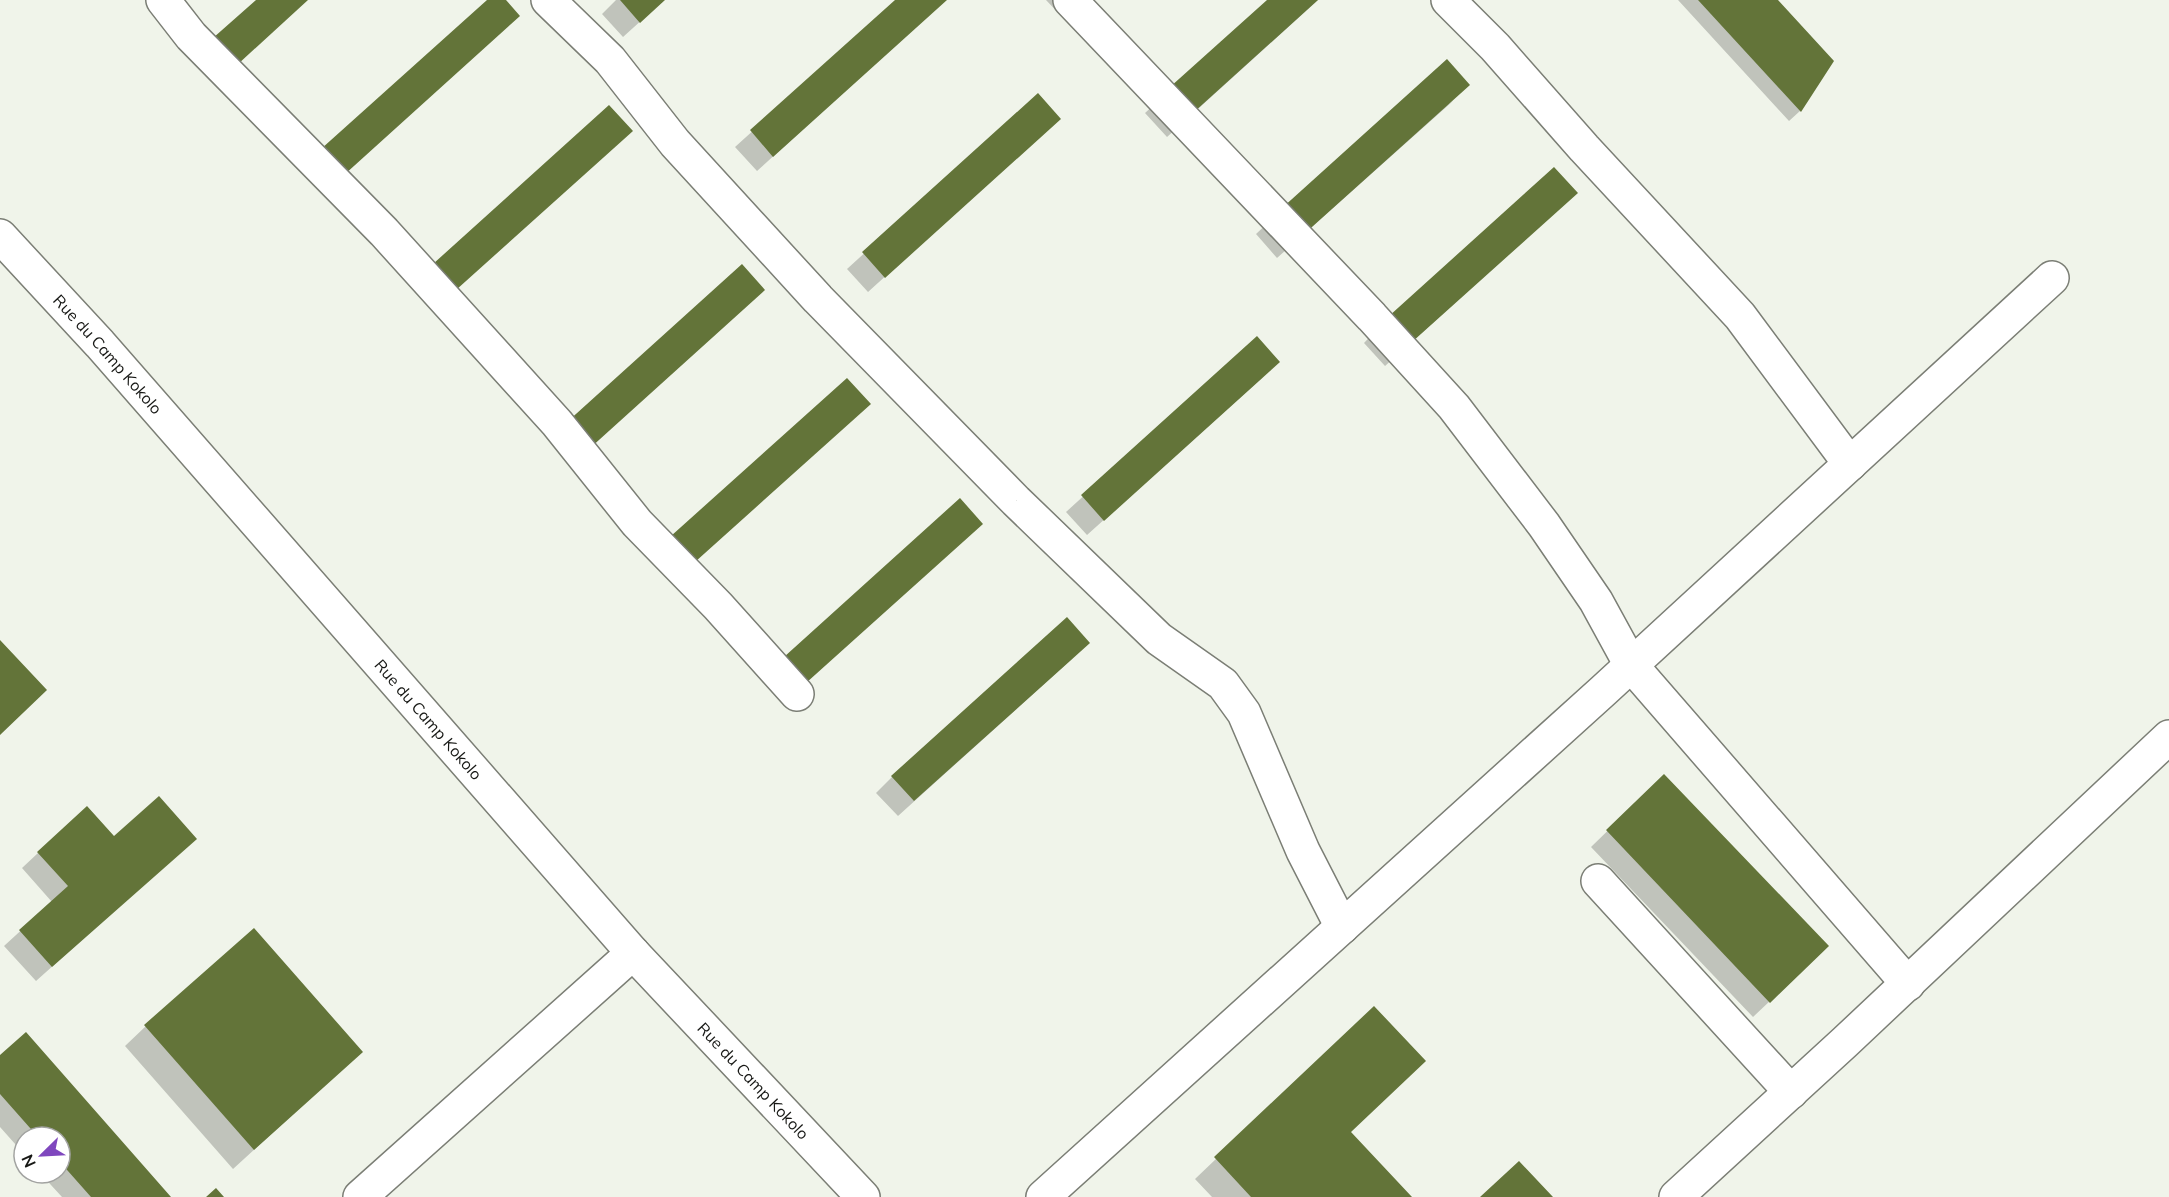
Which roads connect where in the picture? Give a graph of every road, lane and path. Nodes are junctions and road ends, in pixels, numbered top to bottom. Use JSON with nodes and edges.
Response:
{"nodes":[{"id":1,"x":163,"y":0,"type":"edge"},
{"id":2,"x":548,"y":0,"type":"edge"},
{"id":3,"x":1070,"y":0,"type":"edge"},
{"id":4,"x":1448,"y":0,"type":"edge"},
{"id":5,"x":0,"y":236,"type":"edge"},
{"id":6,"x":2052,"y":278,"type":"dead end"},
{"id":7,"x":1850,"y":464,"type":"junction"},
{"id":8,"x":1631,"y":665,"type":"junction"},
{"id":9,"x":797,"y":694,"type":"dead end"},
{"id":10,"x":2169,"y":737,"type":"edge"},
{"id":11,"x":1598,"y":881,"type":"dead end"},
{"id":12,"x":1342,"y":927,"type":"junction"},
{"id":13,"x":633,"y":953,"type":"junction"},
{"id":14,"x":1908,"y":984,"type":"junction"},
{"id":15,"x":1791,"y":1092,"type":"junction"},
{"id":16,"x":360,"y":1197,"type":"edge"},
{"id":17,"x":863,"y":1197,"type":"edge"},
{"id":18,"x":1043,"y":1197,"type":"edge"},
{"id":19,"x":1676,"y":1197,"type":"edge"}],
"edges":[{"from":1,"to":9,"type":"street"},
{"from":2,"to":12,"type":"street"},
{"from":3,"to":8,"type":"street"},
{"from":4,"to":7,"type":"street"},
{"from":5,"to":13,"type":"street","name":"Rue du Camp Kokolo"},
{"from":6,"to":7,"type":"street"},
{"from":7,"to":8,"type":"street"},
{"from":8,"to":12,"type":"street"},
{"from":8,"to":14,"type":"street"},
{"from":10,"to":14,"type":"street"},
{"from":11,"to":15,"type":"street"},
{"from":12,"to":18,"type":"street"},
{"from":13,"to":16,"type":"street"},
{"from":13,"to":17,"type":"street","name":"Rue du Camp Kokolo"},
{"from":14,"to":15,"type":"street"},
{"from":15,"to":19,"type":"street"}]}
